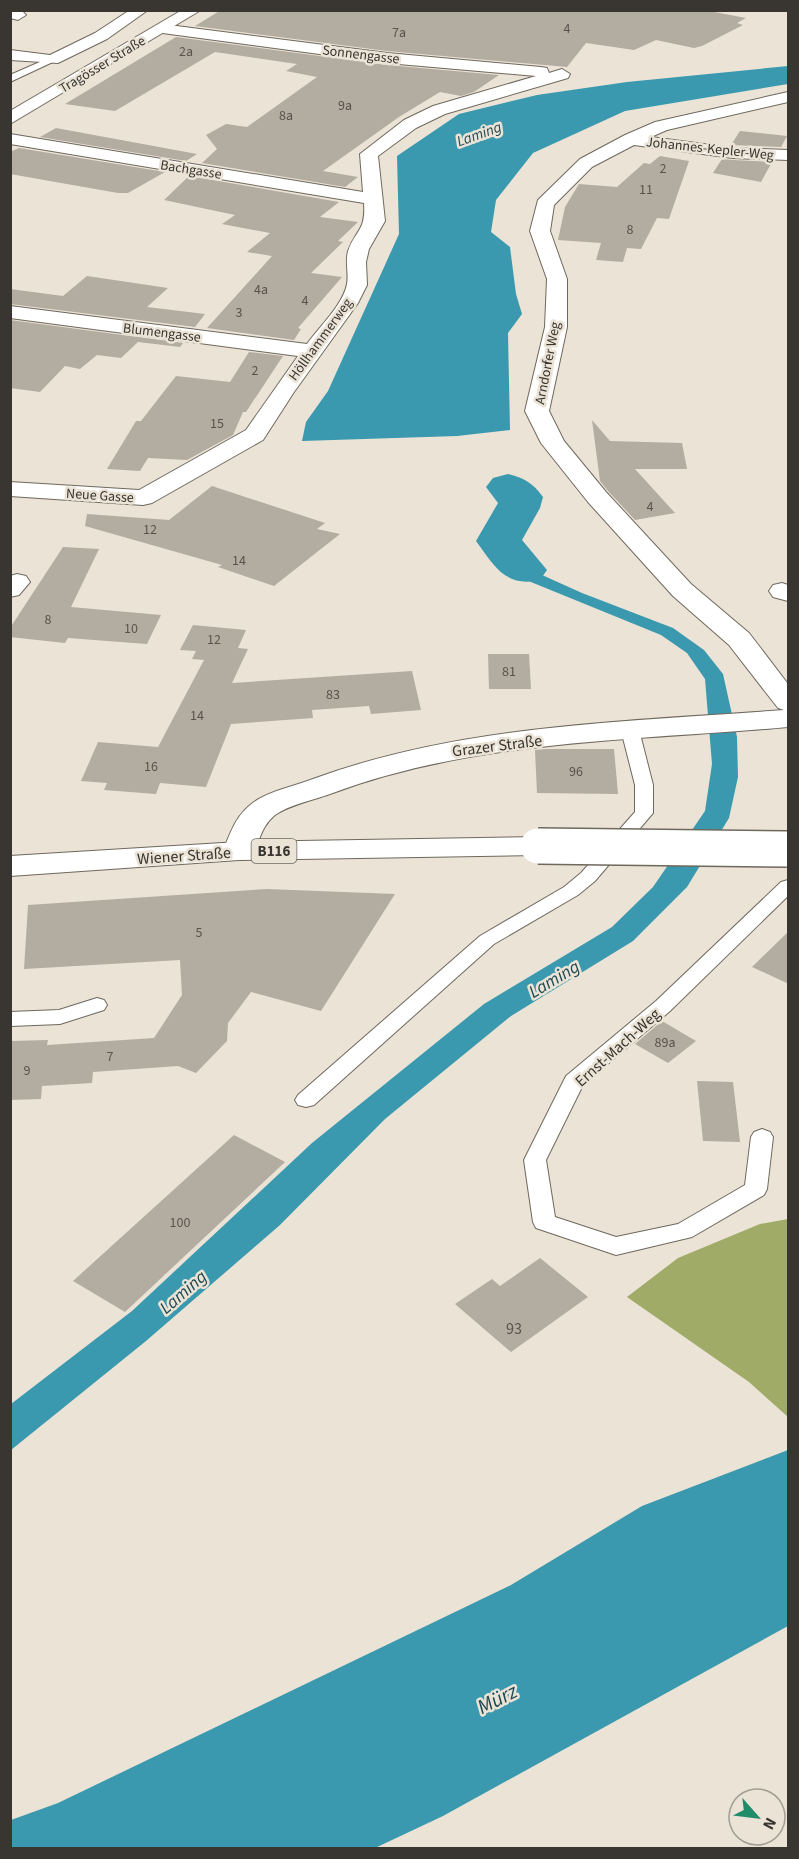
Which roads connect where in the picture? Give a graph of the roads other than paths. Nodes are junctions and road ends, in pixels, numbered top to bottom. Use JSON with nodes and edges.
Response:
{"nodes":[{"id":1,"x":141,"y":10,"type":"edge"},
{"id":2,"x":194,"y":10,"type":"edge"},
{"id":3,"x":161,"y":29,"type":"junction"},
{"id":4,"x":45,"y":42,"type":"dead end"},
{"id":5,"x":15,"y":56,"type":"edge"},
{"id":6,"x":52,"y":60,"type":"junction"},
{"id":7,"x":562,"y":74,"type":"joint"},
{"id":8,"x":10,"y":79,"type":"edge"},
{"id":9,"x":789,"y":98,"type":"edge"},
{"id":10,"x":10,"y":118,"type":"edge"},
{"id":11,"x":10,"y":139,"type":"edge"},
{"id":12,"x":631,"y":139,"type":"junction"},
{"id":13,"x":789,"y":155,"type":"edge"},
{"id":14,"x":372,"y":199,"type":"junction"},
{"id":15,"x":10,"y":312,"type":"edge"},
{"id":16,"x":314,"y":351,"type":"junction"},
{"id":17,"x":184,"y":475,"type":"joint"},
{"id":18,"x":10,"y":489,"type":"edge"},
{"id":19,"x":789,"y":702,"type":"edge"},
{"id":20,"x":775,"y":719,"type":"edge"},
{"id":21,"x":644,"y":729,"type":"junction"},
{"id":22,"x":788,"y":849,"type":"edge"},
{"id":23,"x":239,"y":851,"type":"junction"},
{"id":24,"x":10,"y":866,"type":"edge"},
{"id":25,"x":789,"y":886,"type":"edge"},
{"id":26,"x":97,"y":1005,"type":"dead end"},
{"id":27,"x":10,"y":1019,"type":"edge"},
{"id":28,"x":306,"y":1100,"type":"dead end"},
{"id":29,"x":762,"y":1137,"type":"dead end"}],
"edges":[{"from":1,"to":6,"type":"street"},
{"from":2,"to":3,"type":"street","name":"Tragösser Straße"},
{"from":3,"to":7,"type":"street","name":"Sonnengasse"},
{"from":3,"to":10,"type":"street","name":"Tragösser Straße"},
{"from":4,"to":5,"type":"street"},
{"from":5,"to":6,"type":"street"},
{"from":6,"to":8,"type":"lane"},
{"from":7,"to":14,"type":"street","name":"Höllhammerweg"},
{"from":9,"to":12,"type":"street","name":"Arndorfer Weg"},
{"from":11,"to":14,"type":"street","name":"Bachgasse"},
{"from":12,"to":13,"type":"street","name":"Johannes-Kepler-Weg"},
{"from":12,"to":19,"type":"street","name":"Arndorfer Weg"},
{"from":14,"to":16,"type":"street","name":"Höllhammerweg"},
{"from":15,"to":16,"type":"street","name":"Blumengasse"},
{"from":16,"to":17,"type":"street","name":"Höllhammerweg"},
{"from":17,"to":18,"type":"street","name":"Neue Gasse"},
{"from":20,"to":21,"type":"street","name":"Grazer Straße"},
{"from":21,"to":23,"type":"street","name":"Grazer Straße"},
{"from":21,"to":28,"type":"lane"},
{"from":22,"to":23,"type":"street","name":"Wiener Straße","number":"B116","bridge":true},
{"from":23,"to":24,"type":"street","name":"Wiener Straße","number":"B116"},
{"from":25,"to":29,"type":"lane","name":"Ernst-Mach-Weg"},
{"from":26,"to":27,"type":"lane"}]}
